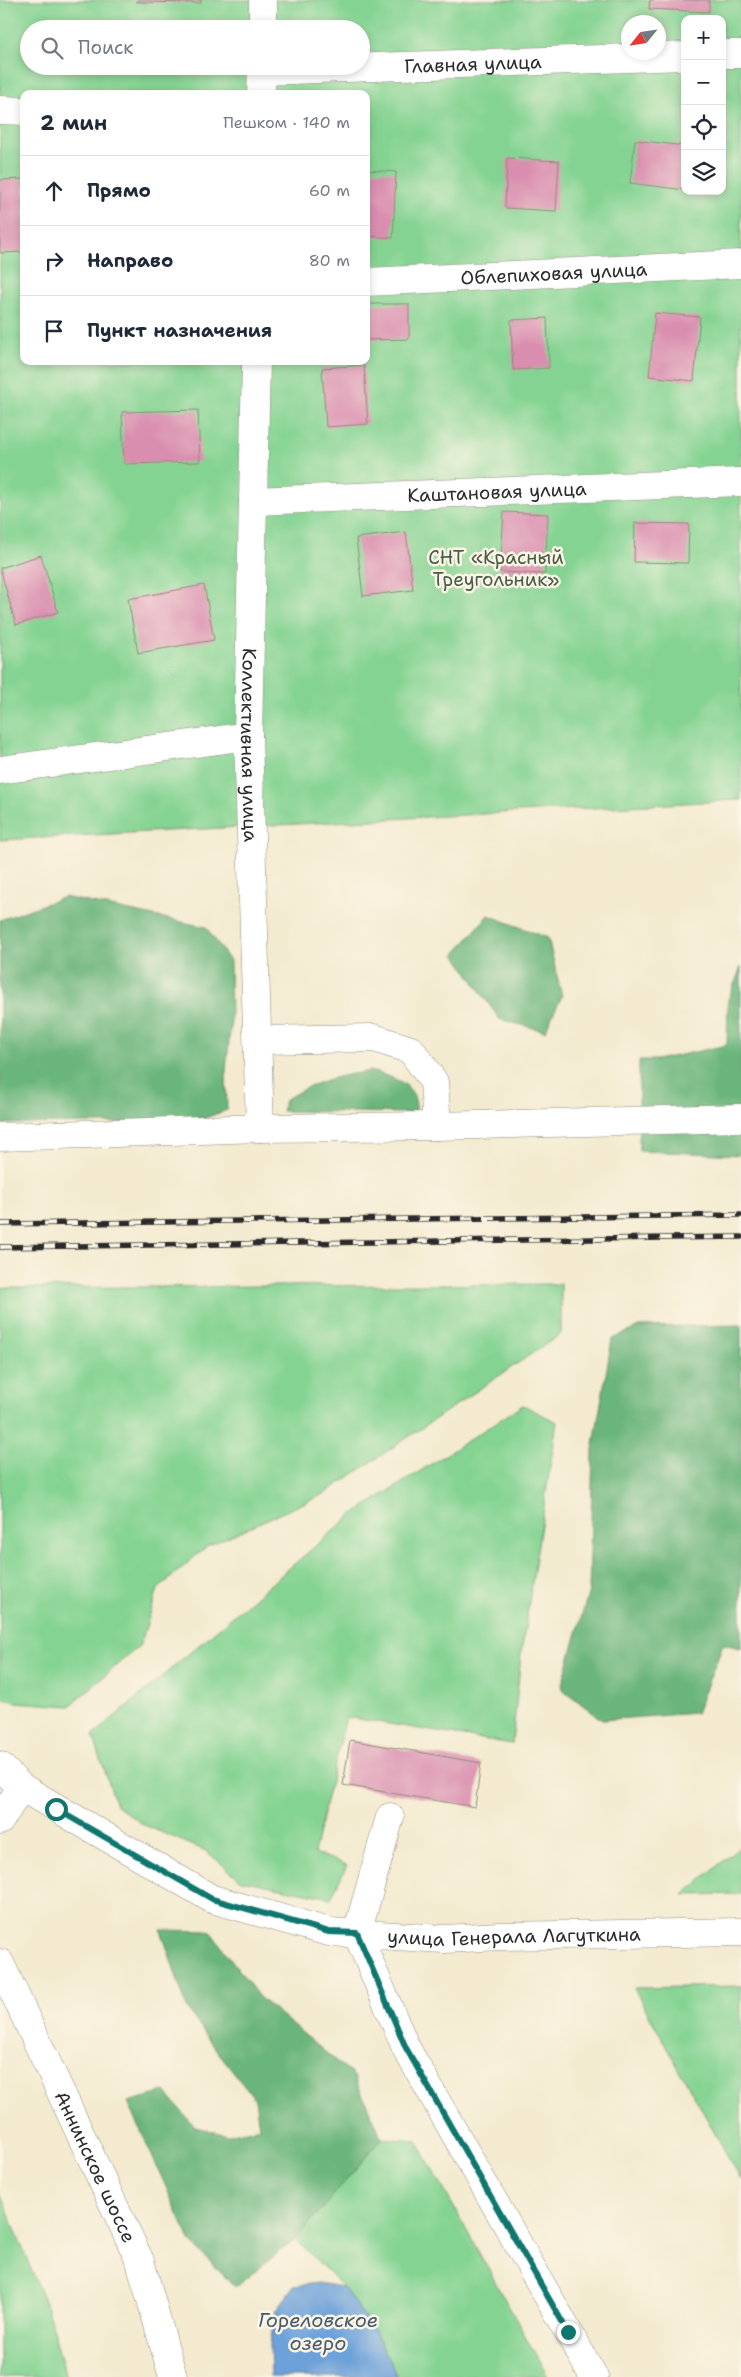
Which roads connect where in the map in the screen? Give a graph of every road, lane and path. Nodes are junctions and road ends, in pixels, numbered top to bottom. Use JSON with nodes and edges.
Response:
{"nodes":[{"id":1,"x":263,"y":0,"type":"edge"},
{"id":2,"x":262,"y":20,"type":"edge"},
{"id":3,"x":726,"y":54,"type":"edge"},
{"id":4,"x":741,"y":54,"type":"edge"},
{"id":5,"x":681,"y":56,"type":"edge"},
{"id":6,"x":370,"y":72,"type":"edge"},
{"id":7,"x":302,"y":75,"type":"edge"},
{"id":8,"x":262,"y":77,"type":"edge"},
{"id":9,"x":0,"y":110,"type":"edge"},
{"id":10,"x":20,"y":110,"type":"edge"},
{"id":11,"x":741,"y":264,"type":"edge"},
{"id":12,"x":370,"y":282,"type":"edge"},
{"id":13,"x":256,"y":365,"type":"edge"},
{"id":14,"x":741,"y":482,"type":"edge"},
{"id":15,"x":253,"y":501,"type":"junction"},
{"id":16,"x":248,"y":736,"type":"junction"},
{"id":17,"x":0,"y":770,"type":"edge"},
{"id":18,"x":258,"y":1040,"type":"junction"},
{"id":19,"x":741,"y":1118,"type":"edge"},
{"id":20,"x":437,"y":1126,"type":"junction"},
{"id":21,"x":260,"y":1128,"type":"junction"},
{"id":22,"x":0,"y":1137,"type":"edge"},
{"id":23,"x":0,"y":1766,"type":"edge"},
{"id":24,"x":21,"y":1787,"type":"junction"},
{"id":25,"x":390,"y":1817,"type":"dead end"},
{"id":26,"x":0,"y":1821,"type":"edge"},
{"id":27,"x":741,"y":1932,"type":"edge"},
{"id":28,"x":357,"y":1933,"type":"junction"},
{"id":29,"x":0,"y":1963,"type":"edge"},
{"id":30,"x":173,"y":2377,"type":"edge"},
{"id":31,"x":594,"y":2377,"type":"edge"}],
"edges":[{"from":1,"to":2,"type":"street"},
{"from":3,"to":4,"type":"street"},
{"from":5,"to":6,"type":"street","name":"Главная улица"},
{"from":7,"to":8,"type":"street","name":"Главная улица"},
{"from":9,"to":10,"type":"street"},
{"from":11,"to":12,"type":"street","name":"Облепиховая улица"},
{"from":13,"to":15,"type":"street","name":"Коллективная улица"},
{"from":14,"to":15,"type":"street","name":"Каштановая улица"},
{"from":15,"to":16,"type":"street","name":"Коллективная улица"},
{"from":16,"to":17,"type":"street"},
{"from":16,"to":18,"type":"street","name":"Коллективная улица"},
{"from":18,"to":20,"type":"street"},
{"from":18,"to":21,"type":"street","name":"Коллективная улица"},
{"from":19,"to":20,"type":"street"},
{"from":20,"to":21,"type":"street"},
{"from":21,"to":22,"type":"street"},
{"from":23,"to":24,"type":"street","name":"улица Генерала Лагуткина"},
{"from":24,"to":26,"type":"street"},
{"from":24,"to":28,"type":"street","name":"улица Генерала Лагуткина"},
{"from":25,"to":28,"type":"street"},
{"from":27,"to":28,"type":"street","name":"улица Генерала Лагуткина"},
{"from":28,"to":31,"type":"street"},
{"from":29,"to":30,"type":"street","name":"Аннинское шоссе"}]}
